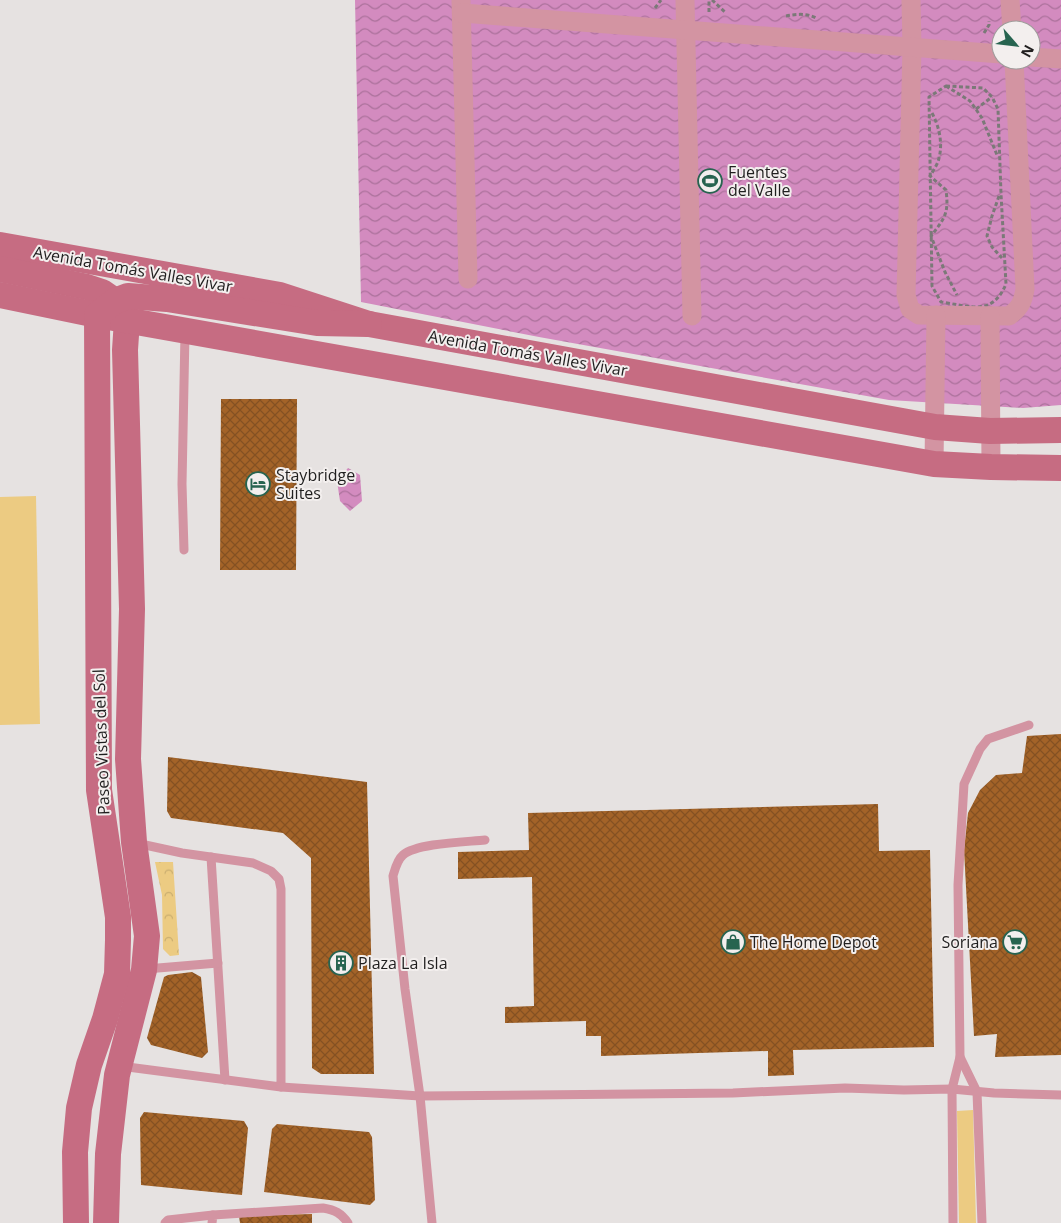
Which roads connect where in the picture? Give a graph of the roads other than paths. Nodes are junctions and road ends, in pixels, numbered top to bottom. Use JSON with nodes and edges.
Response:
{"nodes":[{"id":1,"x":685,"y":0,"type":"edge"},
{"id":2,"x":911,"y":0,"type":"edge"},
{"id":3,"x":1010,"y":0,"type":"edge"},
{"id":4,"x":462,"y":7,"type":"edge"},
{"id":5,"x":1011,"y":20,"type":"edge"},
{"id":6,"x":686,"y":30,"type":"junction"},
{"id":7,"x":912,"y":48,"type":"junction"},
{"id":8,"x":991,"y":53,"type":"edge"},
{"id":9,"x":1041,"y":58,"type":"edge"},
{"id":10,"x":1061,"y":59,"type":"edge"},
{"id":11,"x":1014,"y":70,"type":"edge"},
{"id":12,"x":0,"y":245,"type":"edge"},
{"id":13,"x":0,"y":269,"type":"edge"},
{"id":14,"x":468,"y":278,"type":"dead end"},
{"id":15,"x":0,"y":295,"type":"edge"},
{"id":16,"x":113,"y":312,"type":"junction"},
{"id":17,"x":936,"y":315,"type":"junction"},
{"id":18,"x":692,"y":316,"type":"dead end"},
{"id":19,"x":990,"y":316,"type":"junction"},
{"id":20,"x":369,"y":324,"type":"junction"},
{"id":21,"x":186,"y":330,"type":"junction"},
{"id":22,"x":935,"y":428,"type":"junction"},
{"id":23,"x":1061,"y":430,"type":"edge"},
{"id":24,"x":990,"y":431,"type":"junction"},
{"id":25,"x":934,"y":464,"type":"junction"},
{"id":26,"x":991,"y":467,"type":"junction"},
{"id":27,"x":1061,"y":468,"type":"edge"},
{"id":28,"x":98,"y":546,"type":"junction"},
{"id":29,"x":129,"y":546,"type":"junction"},
{"id":30,"x":184,"y":550,"type":"dead end"},
{"id":31,"x":132,"y":609,"type":"junction"},
{"id":32,"x":98,"y":612,"type":"junction"},
{"id":33,"x":1029,"y":724,"type":"dead end"},
{"id":34,"x":485,"y":840,"type":"dead end"},
{"id":35,"x":134,"y":842,"type":"junction"},
{"id":36,"x":212,"y":857,"type":"junction"},
{"id":37,"x":218,"y":963,"type":"junction"},
{"id":38,"x":130,"y":972,"type":"junction"},
{"id":39,"x":960,"y":1057,"type":"junction"},
{"id":40,"x":118,"y":1066,"type":"junction"},
{"id":41,"x":225,"y":1080,"type":"junction"},
{"id":42,"x":281,"y":1088,"type":"junction"},
{"id":43,"x":952,"y":1089,"type":"junction"},
{"id":44,"x":977,"y":1092,"type":"junction"},
{"id":45,"x":1061,"y":1095,"type":"edge"},
{"id":46,"x":420,"y":1096,"type":"junction"},
{"id":47,"x":75,"y":1152,"type":"junction"},
{"id":48,"x":108,"y":1154,"type":"junction"},
{"id":49,"x":212,"y":1219,"type":"edge"},
{"id":50,"x":76,"y":1223,"type":"edge"},
{"id":51,"x":106,"y":1223,"type":"edge"},
{"id":52,"x":165,"y":1223,"type":"edge"},
{"id":53,"x":348,"y":1223,"type":"edge"},
{"id":54,"x":432,"y":1223,"type":"edge"},
{"id":55,"x":953,"y":1223,"type":"edge"},
{"id":56,"x":982,"y":1223,"type":"edge"}],
"edges":[{"from":1,"to":6,"type":"street"},
{"from":2,"to":7,"type":"street"},
{"from":3,"to":5,"type":"street"},
{"from":4,"to":6,"type":"street"},
{"from":4,"to":14,"type":"street"},
{"from":6,"to":7,"type":"street"},
{"from":6,"to":18,"type":"street"},
{"from":7,"to":8,"type":"street"},
{"from":7,"to":17,"type":"street"},
{"from":9,"to":10,"type":"street"},
{"from":11,"to":19,"type":"street"},
{"from":12,"to":20,"type":"street","name":"Avenida Tomás Valles Vivar"},
{"from":13,"to":16,"type":"street"},
{"from":15,"to":16,"type":"street"},
{"from":16,"to":20,"type":"street"},
{"from":16,"to":21,"type":"street"},
{"from":16,"to":28,"type":"street","name":"Paseo Vistas del Sol"},
{"from":16,"to":29,"type":"street","name":"Paseo Vistas del Sol"},
{"from":17,"to":19,"type":"street"},
{"from":17,"to":22,"type":"street"},
{"from":19,"to":24,"type":"street"},
{"from":20,"to":22,"type":"street","name":"Avenida Tomás Valles Vivar"},
{"from":21,"to":25,"type":"street"},
{"from":21,"to":30,"type":"lane"},
{"from":22,"to":24,"type":"street","name":"Avenida Tomás Valles Vivar"},
{"from":22,"to":25,"type":"street"},
{"from":23,"to":24,"type":"street","name":"Avenida Tomás Valles Vivar"},
{"from":24,"to":26,"type":"street"},
{"from":25,"to":26,"type":"street"},
{"from":26,"to":27,"type":"street"},
{"from":28,"to":29,"type":"street"},
{"from":28,"to":32,"type":"street","name":"Paseo Vistas del Sol"},
{"from":29,"to":31,"type":"street","name":"Paseo Vistas del Sol"},
{"from":31,"to":32,"type":"street"},
{"from":31,"to":35,"type":"street","name":"Paseo Vistas del Sol"},
{"from":32,"to":38,"type":"street","name":"Paseo Vistas del Sol"},
{"from":33,"to":39,"type":"lane"},
{"from":34,"to":46,"type":"lane"},
{"from":35,"to":36,"type":"lane"},
{"from":35,"to":38,"type":"street","name":"Paseo Vistas del Sol"},
{"from":36,"to":37,"type":"lane"},
{"from":36,"to":42,"type":"lane"},
{"from":37,"to":38,"type":"lane"},
{"from":37,"to":41,"type":"lane"},
{"from":38,"to":40,"type":"street","name":"Paseo Vistas del Sol"},
{"from":38,"to":47,"type":"street","name":"Paseo Vistas del Sol"},
{"from":39,"to":43,"type":"lane"},
{"from":39,"to":44,"type":"lane"},
{"from":40,"to":41,"type":"lane"},
{"from":40,"to":48,"type":"street","name":"Paseo Vistas del Sol"},
{"from":41,"to":42,"type":"lane"},
{"from":42,"to":46,"type":"lane"},
{"from":43,"to":44,"type":"lane"},
{"from":43,"to":46,"type":"lane"},
{"from":43,"to":55,"type":"lane"},
{"from":44,"to":45,"type":"lane"},
{"from":44,"to":56,"type":"lane"},
{"from":46,"to":54,"type":"lane"},
{"from":47,"to":48,"type":"street"},
{"from":47,"to":50,"type":"street","name":"Paseo Vistas del Sol"},
{"from":48,"to":51,"type":"street","name":"Paseo Vistas del Sol"},
{"from":49,"to":52,"type":"lane"},
{"from":49,"to":53,"type":"lane"}]}
